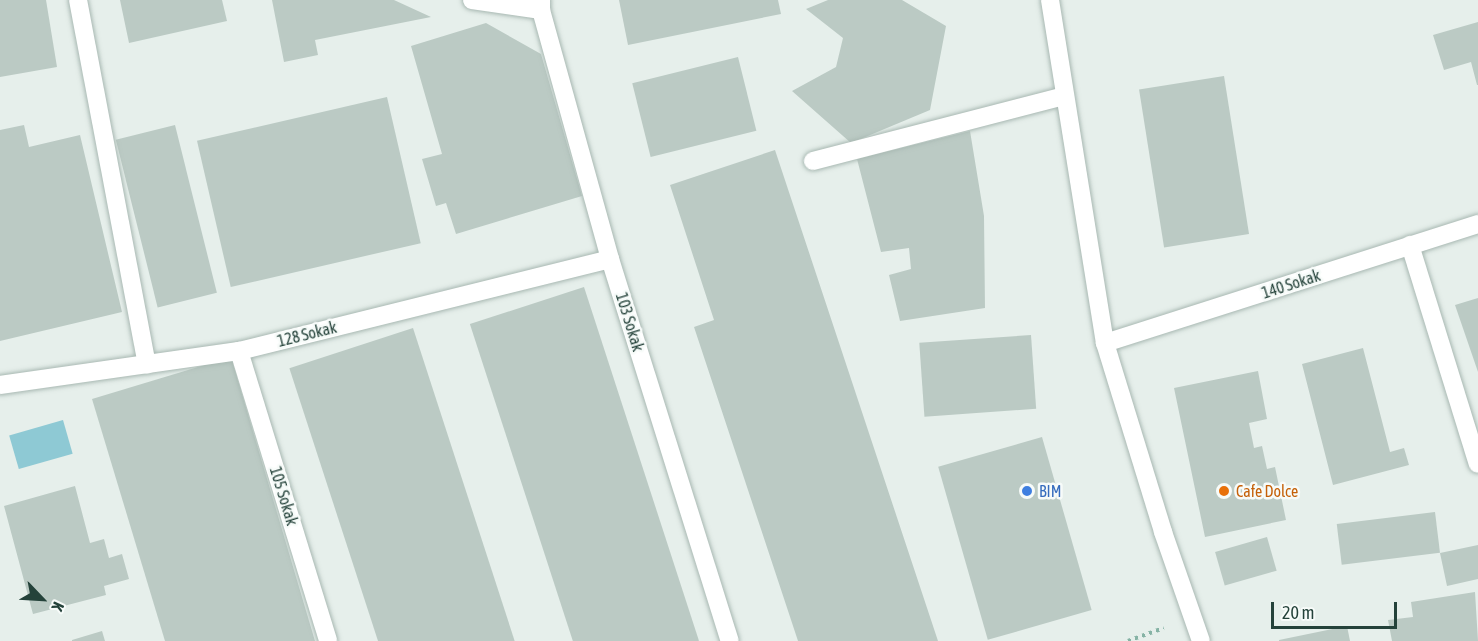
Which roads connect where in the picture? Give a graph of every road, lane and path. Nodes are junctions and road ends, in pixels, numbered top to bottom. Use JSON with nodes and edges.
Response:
{"nodes":[{"id":1,"x":78,"y":0,"type":"edge"},
{"id":2,"x":472,"y":0,"type":"edge"},
{"id":3,"x":1050,"y":0,"type":"edge"},
{"id":4,"x":541,"y":5,"type":"edge"},
{"id":5,"x":1065,"y":96,"type":"junction"},
{"id":6,"x":813,"y":160,"type":"dead end"},
{"id":7,"x":1478,"y":224,"type":"edge"},
{"id":8,"x":1410,"y":245,"type":"junction"},
{"id":9,"x":610,"y":259,"type":"junction"},
{"id":10,"x":1104,"y":343,"type":"junction"},
{"id":11,"x":239,"y":351,"type":"junction"},
{"id":12,"x":147,"y":364,"type":"junction"},
{"id":13,"x":0,"y":386,"type":"edge"},
{"id":14,"x":1478,"y":464,"type":"edge"},
{"id":15,"x":1192,"y":617,"type":"junction"},
{"id":16,"x":328,"y":641,"type":"edge"},
{"id":17,"x":730,"y":641,"type":"edge"},
{"id":18,"x":1128,"y":641,"type":"edge"},
{"id":19,"x":1201,"y":641,"type":"edge"}],
"edges":[{"from":1,"to":12,"type":"street"},
{"from":2,"to":4,"type":"street"},
{"from":3,"to":5,"type":"street"},
{"from":4,"to":9,"type":"street","name":"103 Sokak"},
{"from":5,"to":6,"type":"street"},
{"from":5,"to":10,"type":"street"},
{"from":7,"to":8,"type":"street","name":"140 Sokak"},
{"from":8,"to":10,"type":"street","name":"140 Sokak"},
{"from":8,"to":14,"type":"street"},
{"from":9,"to":11,"type":"street","name":"128 Sokak"},
{"from":9,"to":17,"type":"street","name":"103 Sokak"},
{"from":10,"to":15,"type":"street"},
{"from":11,"to":12,"type":"street","name":"128 Sokak"},
{"from":11,"to":16,"type":"street","name":"105 Sokak"},
{"from":12,"to":13,"type":"street","name":"128 Sokak"},
{"from":15,"to":18,"type":"path"},
{"from":15,"to":19,"type":"street"}]}
